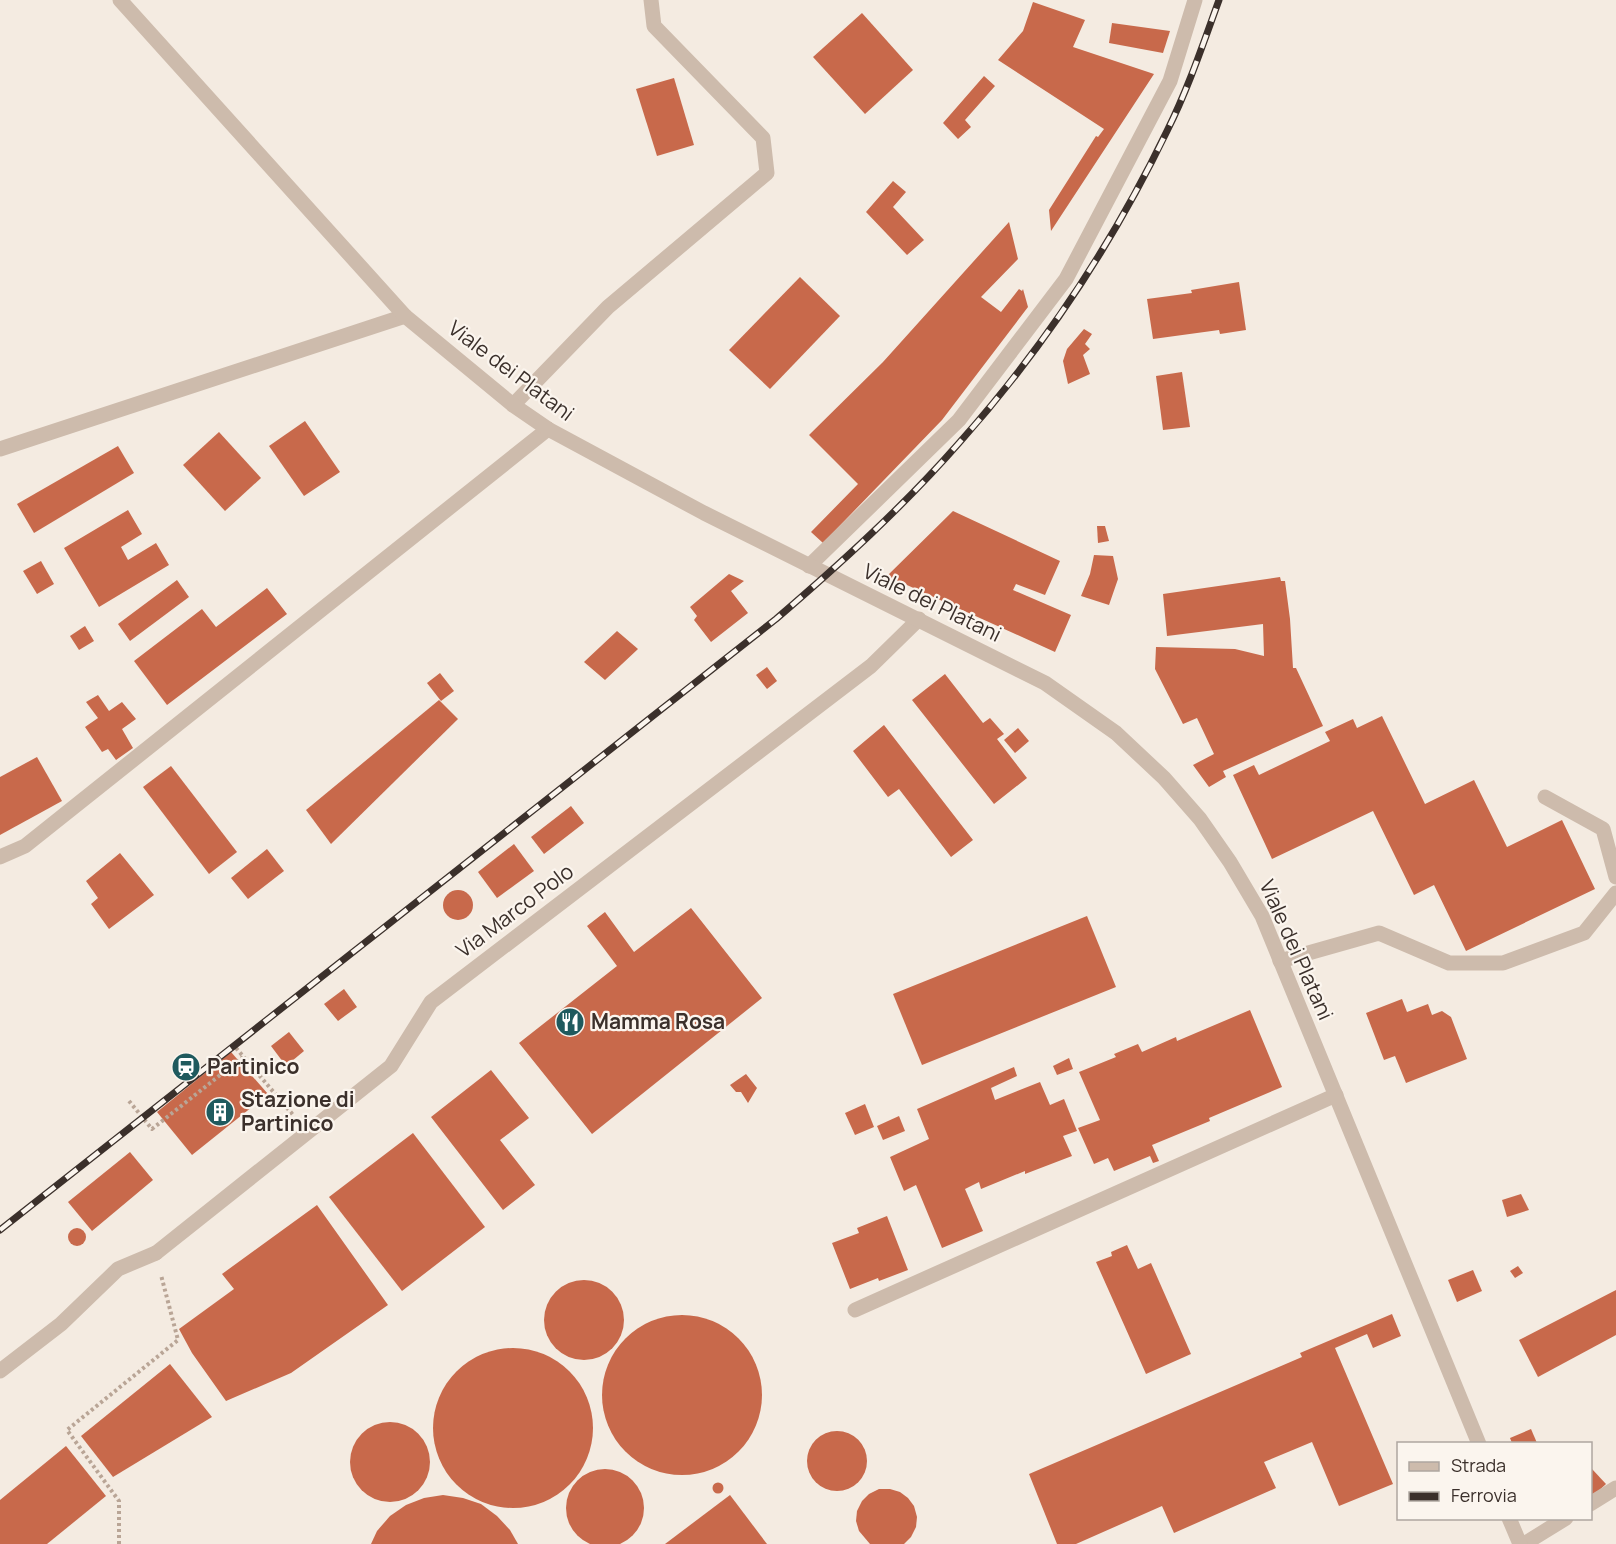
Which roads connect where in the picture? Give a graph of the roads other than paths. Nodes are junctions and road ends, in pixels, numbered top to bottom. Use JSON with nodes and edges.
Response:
{"nodes":[{"id":1,"x":120,"y":0,"type":"edge"},
{"id":2,"x":651,"y":0,"type":"edge"},
{"id":3,"x":1195,"y":0,"type":"edge"},
{"id":4,"x":405,"y":316,"type":"junction"},
{"id":5,"x":513,"y":405,"type":"junction"},
{"id":6,"x":548,"y":429,"type":"junction"},
{"id":7,"x":0,"y":448,"type":"edge"},
{"id":8,"x":809,"y":566,"type":"junction"},
{"id":9,"x":919,"y":619,"type":"junction"},
{"id":10,"x":1545,"y":797,"type":"dead end"},
{"id":11,"x":0,"y":857,"type":"edge"},
{"id":12,"x":1616,"y":877,"type":"edge"},
{"id":13,"x":1616,"y":893,"type":"edge"},
{"id":14,"x":1280,"y":961,"type":"junction"},
{"id":15,"x":1336,"y":1095,"type":"junction"},
{"id":16,"x":855,"y":1310,"type":"dead end"},
{"id":17,"x":0,"y":1371,"type":"edge"},
{"id":18,"x":1479,"y":1442,"type":"edge"},
{"id":19,"x":1616,"y":1488,"type":"edge"},
{"id":20,"x":1592,"y":1503,"type":"edge"},
{"id":21,"x":1510,"y":1520,"type":"edge"},
{"id":22,"x":1563,"y":1520,"type":"edge"},
{"id":23,"x":1522,"y":1544,"type":"edge"}],
"edges":[{"from":1,"to":4,"type":"street","name":"Viale dei Platani"},
{"from":2,"to":5,"type":"street"},
{"from":3,"to":8,"type":"street"},
{"from":4,"to":5,"type":"street","name":"Viale dei Platani"},
{"from":4,"to":7,"type":"street"},
{"from":5,"to":6,"type":"street","name":"Viale dei Platani"},
{"from":6,"to":8,"type":"street","name":"Viale dei Platani"},
{"from":6,"to":11,"type":"street"},
{"from":8,"to":9,"type":"street","name":"Viale dei Platani"},
{"from":9,"to":14,"type":"street","name":"Viale dei Platani"},
{"from":9,"to":17,"type":"street","name":"Via Marco Polo"},
{"from":10,"to":12,"type":"street"},
{"from":13,"to":14,"type":"street"},
{"from":14,"to":15,"type":"street","name":"Viale dei Platani"},
{"from":15,"to":16,"type":"street"},
{"from":15,"to":18,"type":"street","name":"Viale dei Platani"},
{"from":19,"to":20,"type":"street"},
{"from":21,"to":23,"type":"street"},
{"from":22,"to":23,"type":"street"}]}
